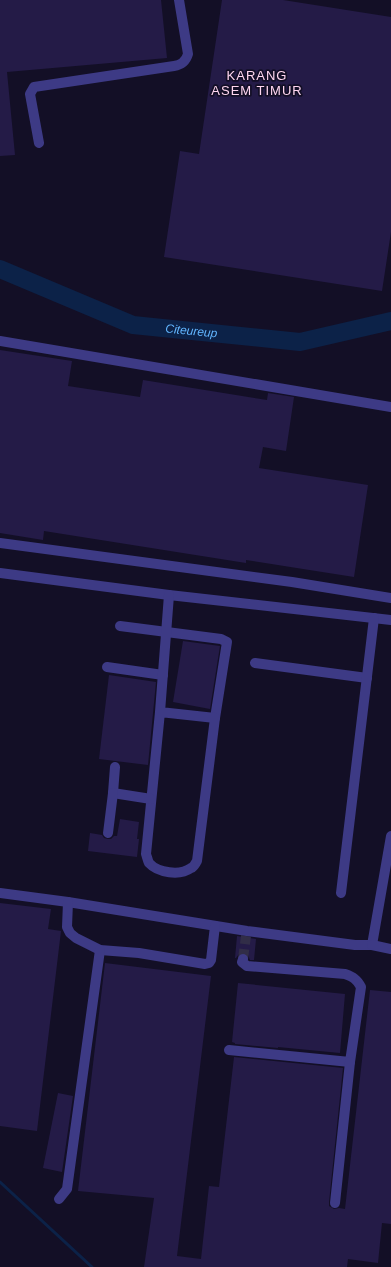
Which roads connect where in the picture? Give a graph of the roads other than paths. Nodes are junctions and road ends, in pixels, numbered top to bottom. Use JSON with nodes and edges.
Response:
{"nodes":[{"id":1,"x":179,"y":0,"type":"edge"},
{"id":2,"x":39,"y":142,"type":"dead end"},
{"id":3,"x":0,"y":340,"type":"edge"},
{"id":4,"x":391,"y":407,"type":"edge"},
{"id":5,"x":0,"y":543,"type":"edge"},
{"id":6,"x":0,"y":573,"type":"edge"},
{"id":7,"x":169,"y":595,"type":"junction"},
{"id":8,"x":391,"y":598,"type":"edge"},
{"id":9,"x":374,"y":618,"type":"junction"},
{"id":10,"x":391,"y":620,"type":"edge"},
{"id":11,"x":120,"y":626,"type":"dead end"},
{"id":12,"x":166,"y":632,"type":"junction"},
{"id":13,"x":255,"y":663,"type":"dead end"},
{"id":14,"x":107,"y":667,"type":"dead end"},
{"id":15,"x":163,"y":675,"type":"junction"},
{"id":16,"x":367,"y":678,"type":"junction"},
{"id":17,"x":160,"y":712,"type":"junction"},
{"id":18,"x":216,"y":718,"type":"junction"},
{"id":19,"x":115,"y":767,"type":"dead end"},
{"id":20,"x":113,"y":793,"type":"junction"},
{"id":21,"x":151,"y":799,"type":"junction"},
{"id":22,"x":108,"y":832,"type":"dead end"},
{"id":23,"x":391,"y":836,"type":"edge"},
{"id":24,"x":0,"y":893,"type":"edge"},
{"id":25,"x":341,"y":893,"type":"dead end"},
{"id":26,"x":68,"y":902,"type":"junction"},
{"id":27,"x":215,"y":926,"type":"junction"},
{"id":28,"x":372,"y":945,"type":"junction"},
{"id":29,"x":391,"y":949,"type":"edge"},
{"id":30,"x":100,"y":950,"type":"junction"},
{"id":31,"x":243,"y":959,"type":"dead end"},
{"id":32,"x":229,"y":1050,"type":"dead end"},
{"id":33,"x":350,"y":1062,"type":"junction"},
{"id":34,"x":59,"y":1199,"type":"dead end"},
{"id":35,"x":335,"y":1203,"type":"dead end"}],
"edges":[{"from":1,"to":2,"type":"street"},
{"from":3,"to":4,"type":"street"},
{"from":5,"to":8,"type":"street"},
{"from":6,"to":7,"type":"street"},
{"from":7,"to":9,"type":"street"},
{"from":7,"to":12,"type":"street"},
{"from":9,"to":10,"type":"street"},
{"from":9,"to":16,"type":"street"},
{"from":11,"to":12,"type":"street"},
{"from":12,"to":15,"type":"street"},
{"from":12,"to":18,"type":"street"},
{"from":13,"to":16,"type":"street"},
{"from":14,"to":15,"type":"street"},
{"from":15,"to":17,"type":"street"},
{"from":16,"to":25,"type":"street"},
{"from":17,"to":18,"type":"street"},
{"from":17,"to":21,"type":"street"},
{"from":18,"to":21,"type":"street"},
{"from":19,"to":20,"type":"street"},
{"from":20,"to":21,"type":"street"},
{"from":20,"to":22,"type":"street"},
{"from":23,"to":28,"type":"street"},
{"from":24,"to":26,"type":"street"},
{"from":26,"to":27,"type":"street"},
{"from":26,"to":30,"type":"street"},
{"from":27,"to":28,"type":"street"},
{"from":27,"to":30,"type":"street"},
{"from":28,"to":29,"type":"street"},
{"from":30,"to":34,"type":"street"},
{"from":31,"to":33,"type":"street"},
{"from":32,"to":33,"type":"street"},
{"from":33,"to":35,"type":"street"}]}
